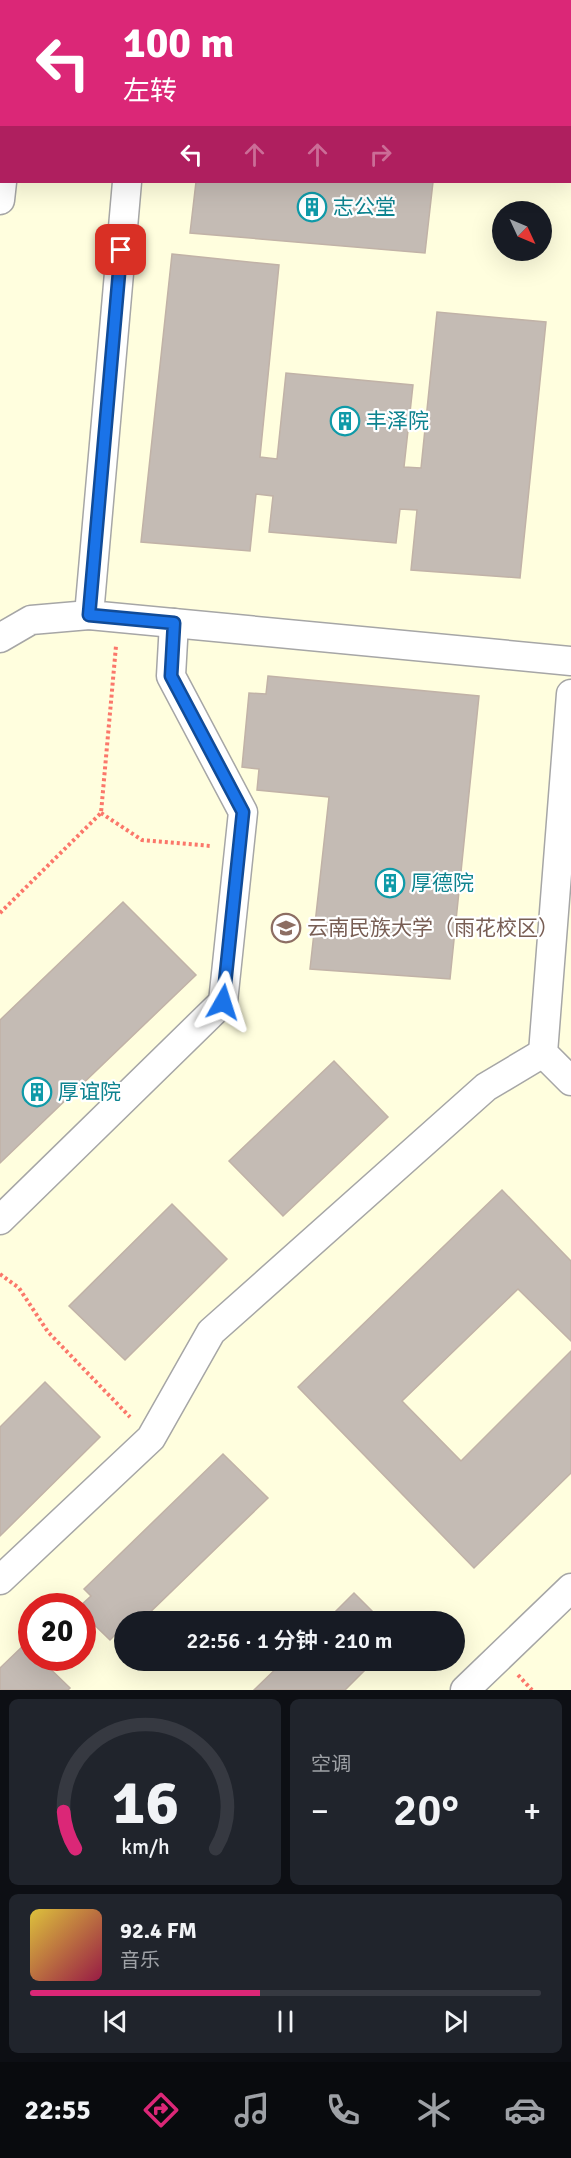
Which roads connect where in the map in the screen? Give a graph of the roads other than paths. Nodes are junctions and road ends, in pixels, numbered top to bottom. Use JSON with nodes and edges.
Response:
{"nodes":[{"id":1,"x":2,"y":183,"type":"edge"},
{"id":2,"x":127,"y":183,"type":"edge"},
{"id":3,"x":0,"y":200,"type":"edge"},
{"id":4,"x":89,"y":615,"type":"junction"},
{"id":5,"x":174,"y":623,"type":"junction"},
{"id":6,"x":0,"y":638,"type":"edge"},
{"id":7,"x":571,"y":661,"type":"edge"},
{"id":8,"x":571,"y":694,"type":"edge"},
{"id":9,"x":543,"y":1053,"type":"junction"},
{"id":10,"x":571,"y":1081,"type":"edge"},
{"id":11,"x":0,"y":1220,"type":"edge"},
{"id":12,"x":0,"y":1580,"type":"edge"},
{"id":13,"x":571,"y":1588,"type":"edge"},
{"id":14,"x":465,"y":1690,"type":"edge"}],
"edges":[{"from":1,"to":3,"type":"lane"},
{"from":2,"to":4,"type":"lane"},
{"from":4,"to":5,"type":"lane"},
{"from":4,"to":6,"type":"lane"},
{"from":5,"to":7,"type":"lane"},
{"from":5,"to":11,"type":"lane"},
{"from":8,"to":9,"type":"lane"},
{"from":9,"to":10,"type":"lane"},
{"from":9,"to":12,"type":"lane"},
{"from":13,"to":14,"type":"lane"}]}
